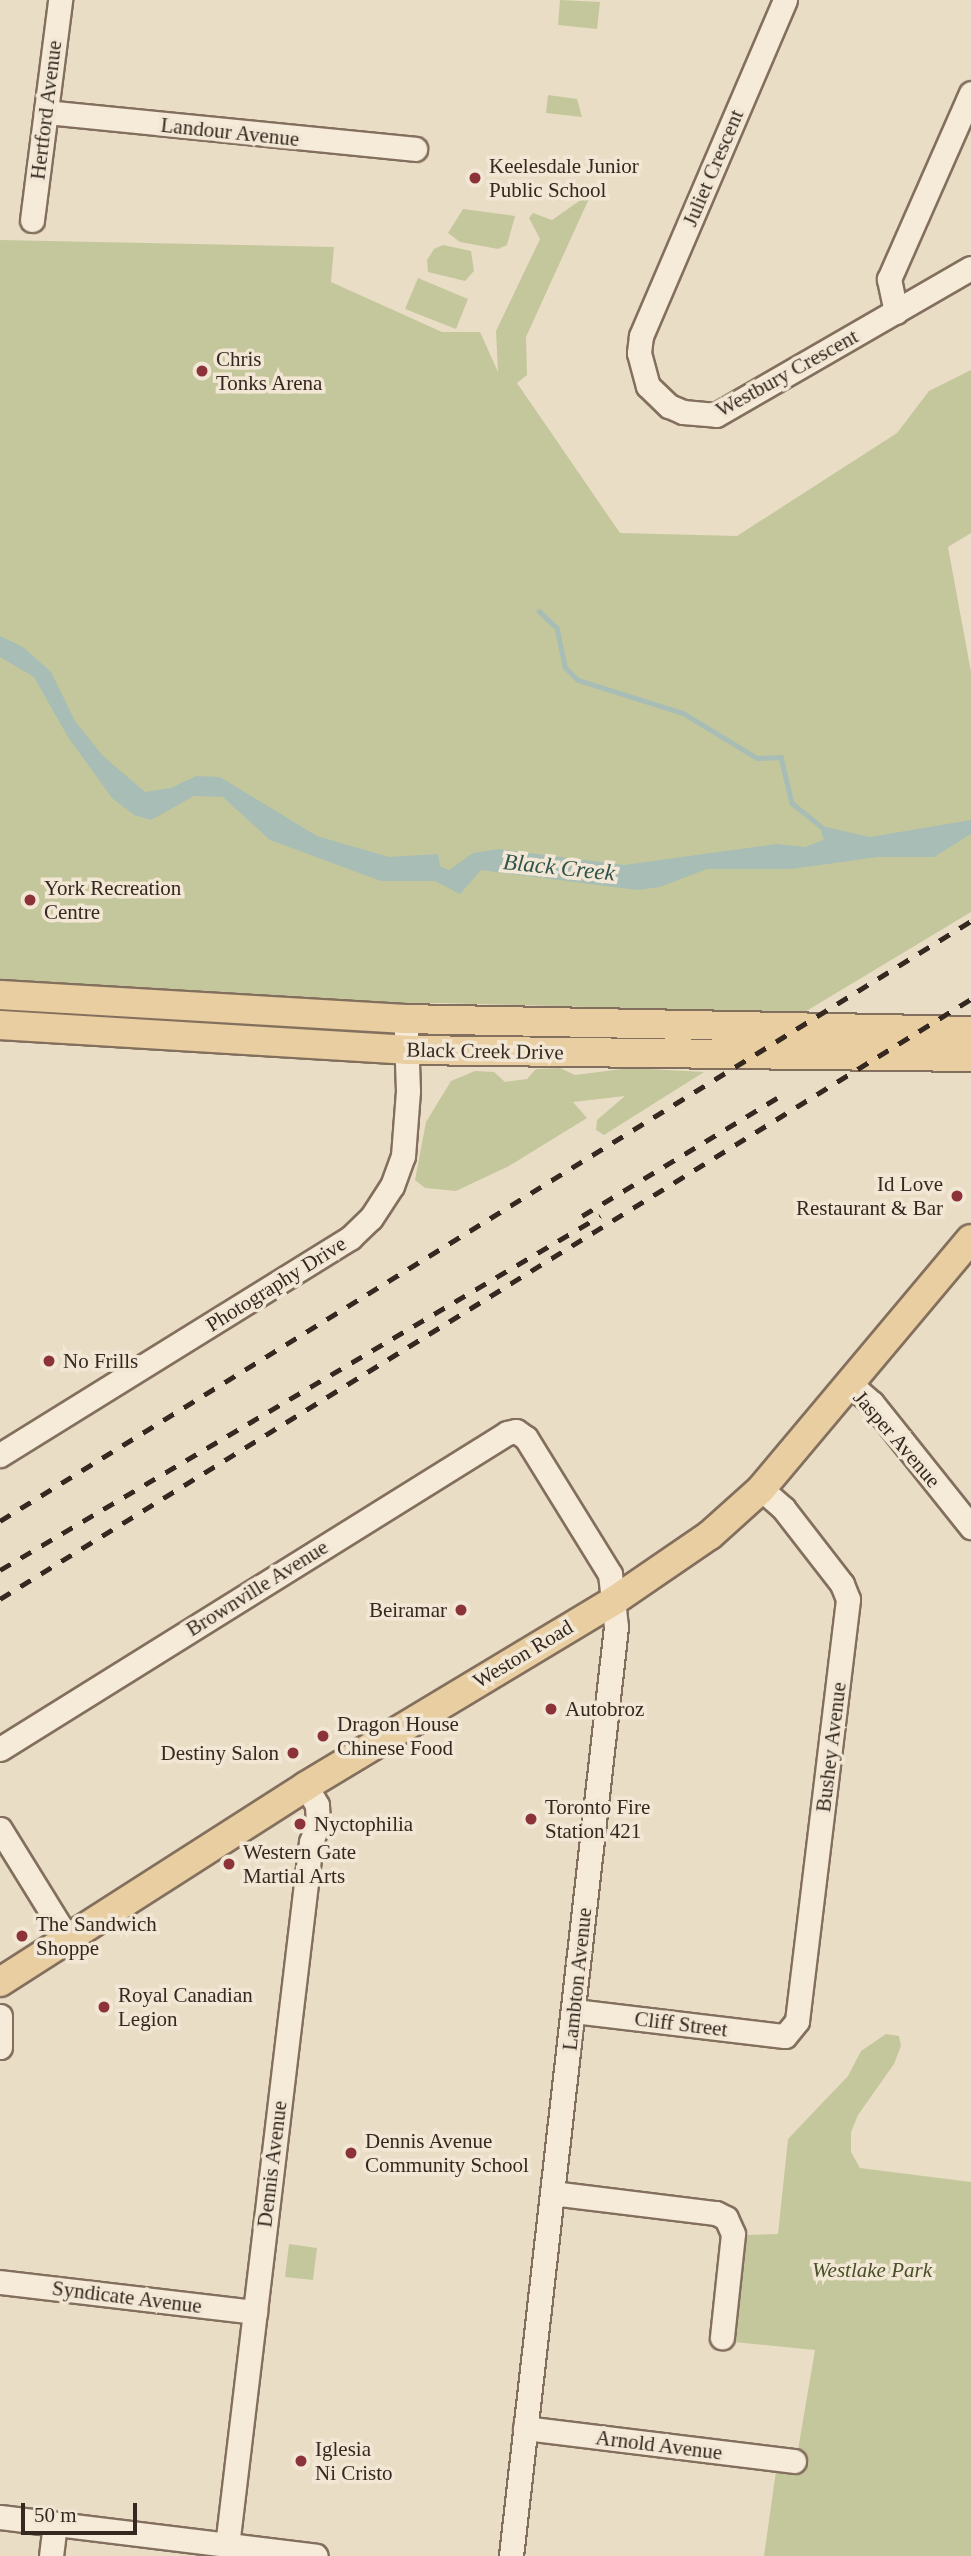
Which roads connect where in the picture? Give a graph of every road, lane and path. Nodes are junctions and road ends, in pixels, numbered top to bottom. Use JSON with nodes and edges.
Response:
{"nodes":[{"id":1,"x":60,"y":0,"type":"edge"},
{"id":2,"x":785,"y":0,"type":"edge"},
{"id":3,"x":971,"y":93,"type":"edge"},
{"id":4,"x":46,"y":112,"type":"junction"},
{"id":5,"x":415,"y":149,"type":"dead end"},
{"id":6,"x":32,"y":220,"type":"dead end"},
{"id":7,"x":971,"y":268,"type":"edge"},
{"id":8,"x":896,"y":312,"type":"junction"},
{"id":9,"x":641,"y":336,"type":"joint"},
{"id":10,"x":0,"y":995,"type":"edge"},
{"id":11,"x":404,"y":1019,"type":"junction"},
{"id":12,"x":0,"y":1025,"type":"edge"},
{"id":13,"x":971,"y":1031,"type":"edge"},
{"id":14,"x":408,"y":1050,"type":"junction"},
{"id":15,"x":971,"y":1057,"type":"edge"},
{"id":16,"x":971,"y":1239,"type":"edge"},
{"id":17,"x":850,"y":1384,"type":"junction"},
{"id":18,"x":516,"y":1431,"type":"joint"},
{"id":19,"x":0,"y":1455,"type":"edge"},
{"id":20,"x":761,"y":1489,"type":"junction"},
{"id":21,"x":971,"y":1527,"type":"edge"},
{"id":22,"x":615,"y":1600,"type":"junction"},
{"id":23,"x":0,"y":1749,"type":"edge"},
{"id":24,"x":306,"y":1786,"type":"junction"},
{"id":25,"x":0,"y":1829,"type":"edge"},
{"id":26,"x":68,"y":1940,"type":"junction"},
{"id":27,"x":0,"y":1982,"type":"edge"},
{"id":28,"x":574,"y":2011,"type":"junction"},
{"id":29,"x":0,"y":2016,"type":"edge"},
{"id":30,"x":789,"y":2034,"type":"joint"},
{"id":31,"x":0,"y":2048,"type":"edge"},
{"id":32,"x":552,"y":2193,"type":"junction"},
{"id":33,"x":0,"y":2282,"type":"edge"},
{"id":34,"x":255,"y":2312,"type":"junction"},
{"id":35,"x":722,"y":2337,"type":"dead end"},
{"id":36,"x":525,"y":2428,"type":"junction"},
{"id":37,"x":794,"y":2461,"type":"dead end"},
{"id":38,"x":0,"y":2517,"type":"edge"},
{"id":39,"x":55,"y":2524,"type":"junction"},
{"id":40,"x":227,"y":2546,"type":"junction"},
{"id":41,"x":51,"y":2556,"type":"edge"},
{"id":42,"x":316,"y":2556,"type":"edge"},
{"id":43,"x":511,"y":2556,"type":"edge"}],
"edges":[{"from":1,"to":4,"type":"street","name":"Hertford Avenue"},
{"from":2,"to":9,"type":"street","name":"Juliet Crescent"},
{"from":3,"to":8,"type":"street"},
{"from":4,"to":5,"type":"street","name":"Landour Avenue"},
{"from":4,"to":6,"type":"street","name":"Hertford Avenue"},
{"from":7,"to":8,"type":"street","name":"Westbury Crescent"},
{"from":8,"to":9,"type":"street","name":"Westbury Crescent"},
{"from":10,"to":11,"type":"main road","name":"Black Creek Drive"},
{"from":11,"to":13,"type":"main road","name":"Black Creek Drive"},
{"from":11,"to":14,"type":"street","name":"Photography Drive"},
{"from":12,"to":14,"type":"main road","name":"Black Creek Drive"},
{"from":14,"to":15,"type":"main road","name":"Black Creek Drive"},
{"from":14,"to":19,"type":"street","name":"Photography Drive"},
{"from":16,"to":17,"type":"main road","name":"Weston Road"},
{"from":17,"to":20,"type":"main road","name":"Weston Road"},
{"from":17,"to":21,"type":"street","name":"Jasper Avenue"},
{"from":18,"to":22,"type":"street","name":"Lambton Avenue"},
{"from":18,"to":23,"type":"street","name":"Brownville Avenue"},
{"from":20,"to":22,"type":"main road","name":"Weston Road"},
{"from":20,"to":30,"type":"street","name":"Bushey Avenue"},
{"from":22,"to":24,"type":"main road","name":"Weston Road"},
{"from":22,"to":28,"type":"street","name":"Lambton Avenue"},
{"from":24,"to":26,"type":"main road","name":"Weston Road"},
{"from":24,"to":34,"type":"street","name":"Dennis Avenue"},
{"from":25,"to":26,"type":"street"},
{"from":26,"to":27,"type":"main road","name":"Weston Road"},
{"from":28,"to":30,"type":"street","name":"Cliff Street"},
{"from":28,"to":32,"type":"street","name":"Lambton Avenue"},
{"from":29,"to":31,"type":"street"},
{"from":32,"to":35,"type":"street"},
{"from":32,"to":36,"type":"street","name":"Lambton Avenue"},
{"from":33,"to":34,"type":"street","name":"Syndicate Avenue"},
{"from":34,"to":40,"type":"street","name":"Dennis Avenue"},
{"from":36,"to":37,"type":"street","name":"Arnold Avenue"},
{"from":36,"to":43,"type":"street","name":"Lambton Avenue"},
{"from":38,"to":39,"type":"street"},
{"from":39,"to":40,"type":"street"},
{"from":39,"to":41,"type":"street"},
{"from":40,"to":42,"type":"street"}]}
